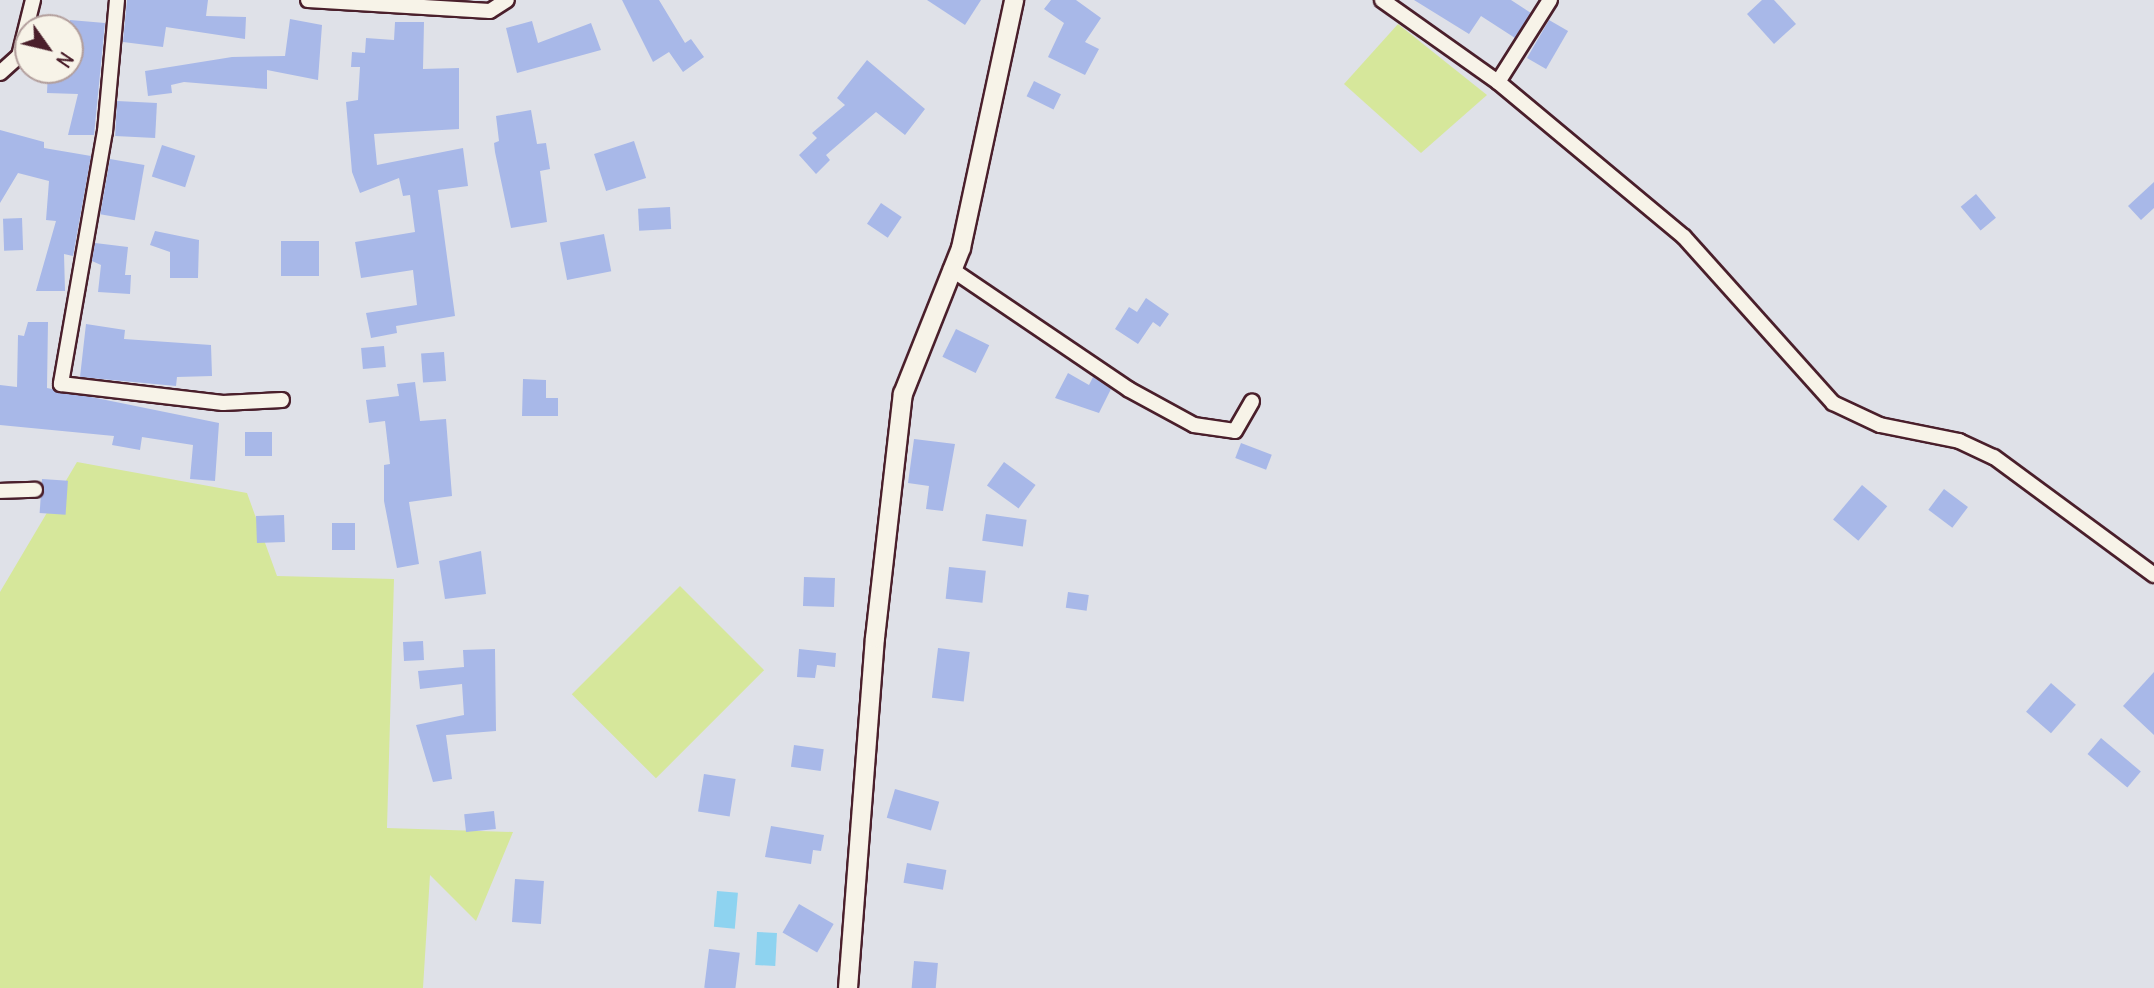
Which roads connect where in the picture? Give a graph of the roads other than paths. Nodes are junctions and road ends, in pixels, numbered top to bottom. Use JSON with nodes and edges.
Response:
{"nodes":[{"id":1,"x":33,"y":0,"type":"edge"},
{"id":2,"x":117,"y":0,"type":"edge"},
{"id":3,"x":308,"y":0,"type":"edge"},
{"id":4,"x":507,"y":0,"type":"edge"},
{"id":5,"x":1014,"y":0,"type":"edge"},
{"id":6,"x":1382,"y":0,"type":"edge"},
{"id":7,"x":1549,"y":0,"type":"edge"},
{"id":8,"x":0,"y":73,"type":"edge"},
{"id":9,"x":1498,"y":82,"type":"junction"},
{"id":10,"x":951,"y":269,"type":"junction"},
{"id":11,"x":282,"y":400,"type":"dead end"},
{"id":12,"x":1252,"y":401,"type":"dead end"},
{"id":13,"x":35,"y":489,"type":"dead end"},
{"id":14,"x":0,"y":491,"type":"edge"},
{"id":15,"x":2154,"y":575,"type":"edge"},
{"id":16,"x":848,"y":988,"type":"edge"}],
"edges":[{"from":1,"to":8,"type":"street"},
{"from":2,"to":11,"type":"street"},
{"from":3,"to":4,"type":"street"},
{"from":5,"to":10,"type":"street"},
{"from":6,"to":9,"type":"street"},
{"from":7,"to":9,"type":"street"},
{"from":9,"to":15,"type":"street"},
{"from":10,"to":12,"type":"street"},
{"from":10,"to":16,"type":"street"},
{"from":13,"to":14,"type":"street"}]}
